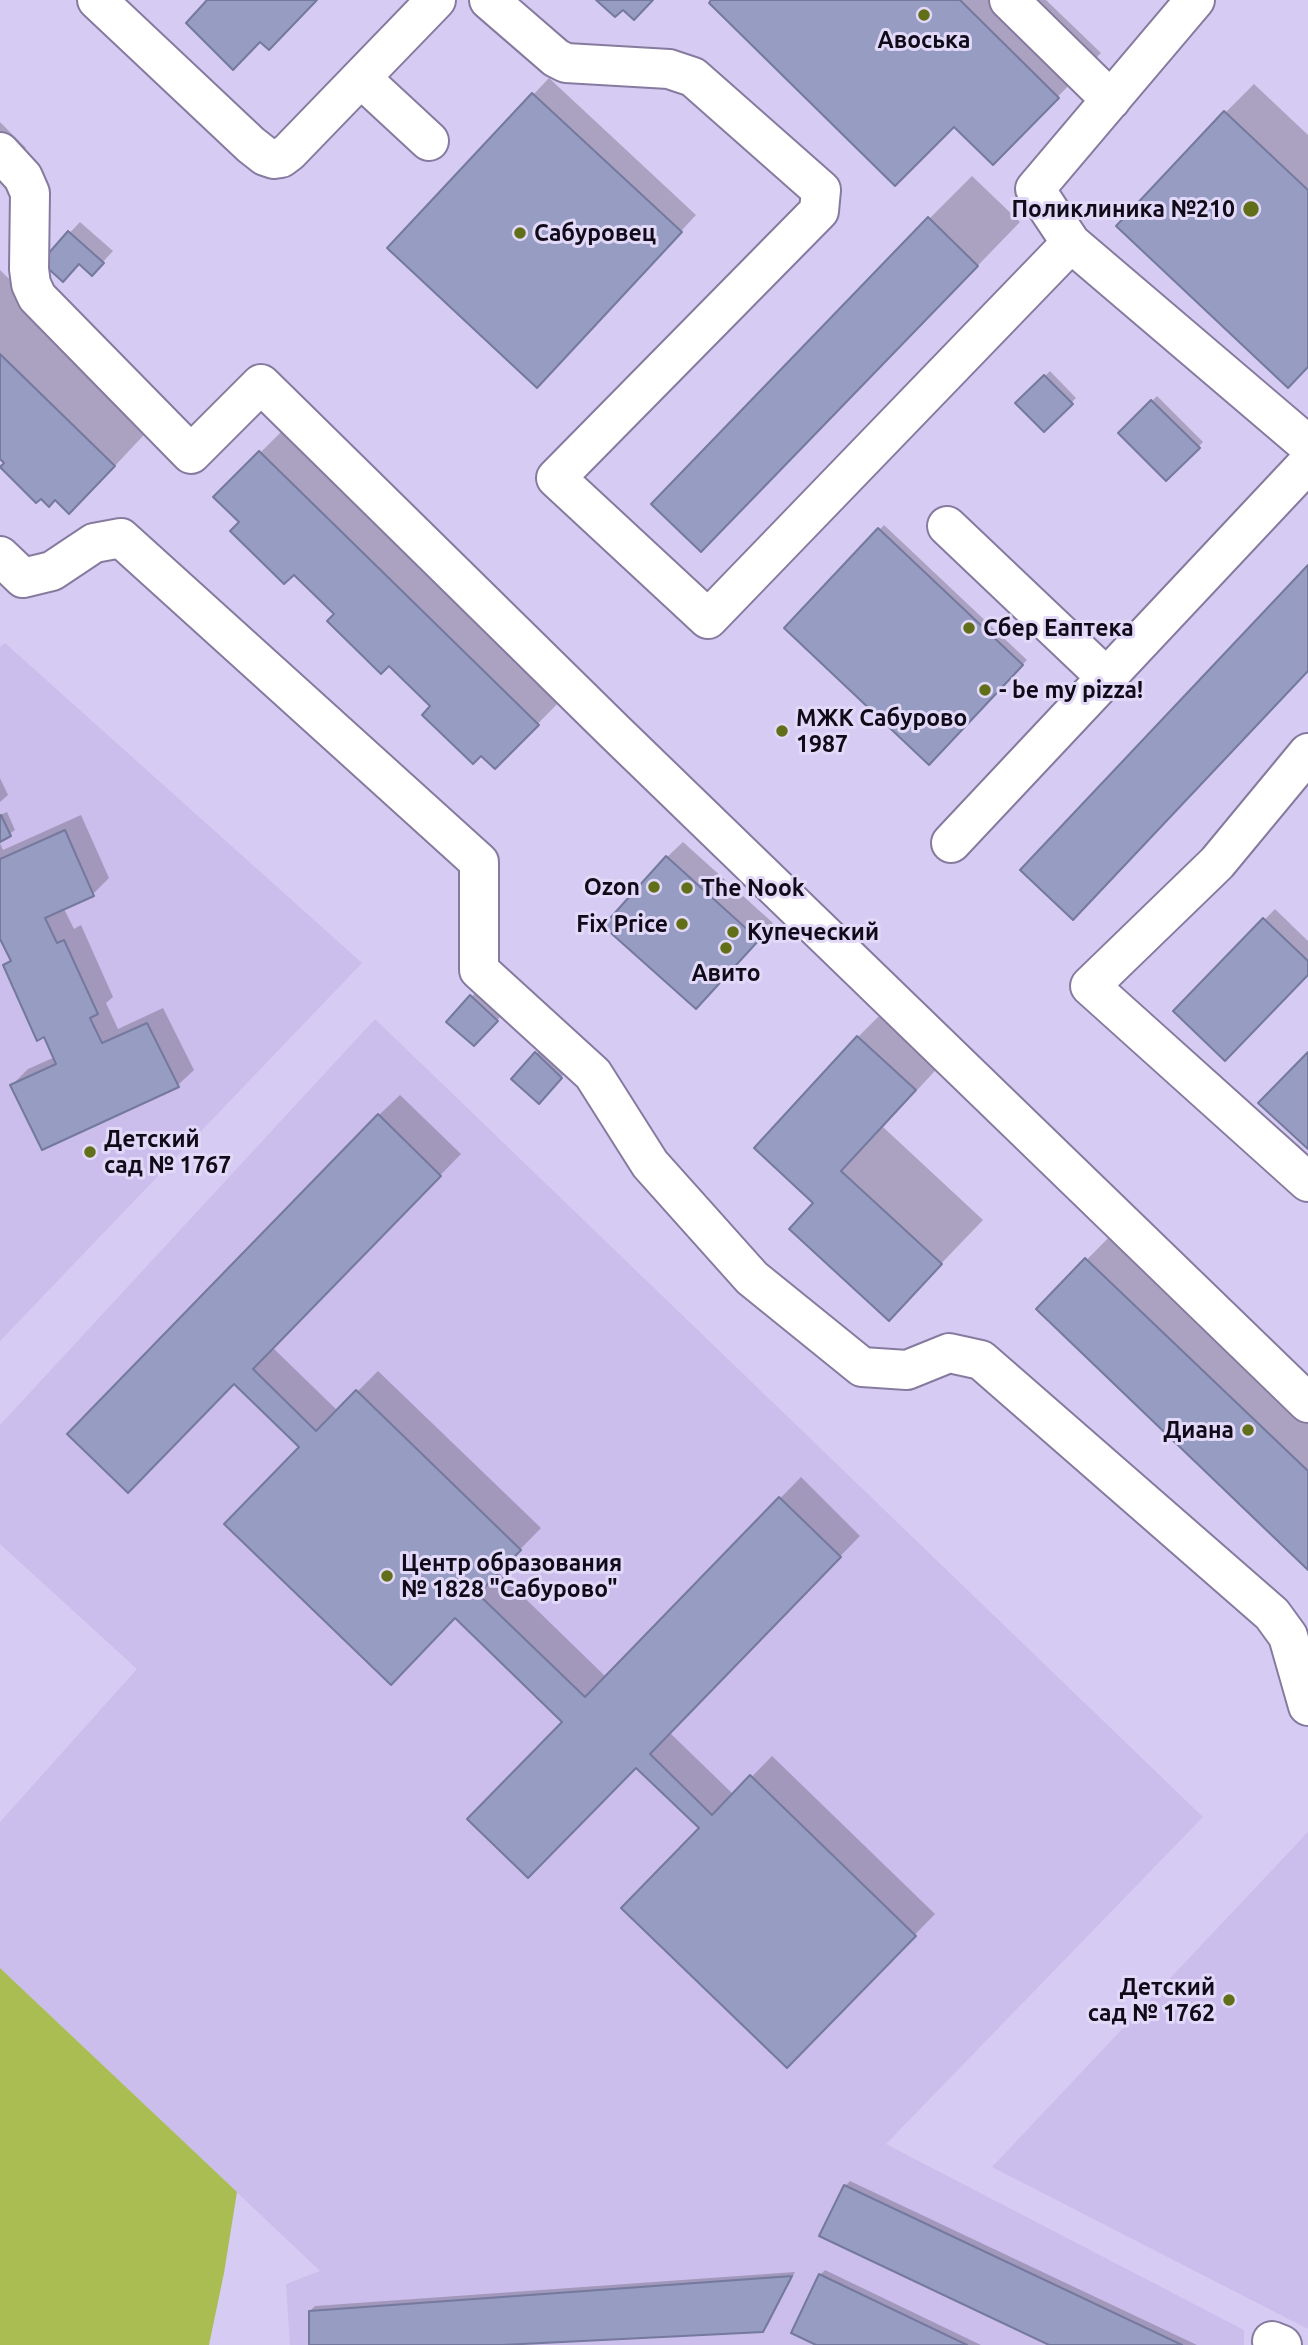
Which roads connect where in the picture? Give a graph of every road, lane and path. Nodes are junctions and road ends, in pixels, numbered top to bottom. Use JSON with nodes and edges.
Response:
{"nodes":[{"id":1,"x":96,"y":0,"type":"edge"},
{"id":2,"x":436,"y":0,"type":"edge"},
{"id":3,"x":489,"y":0,"type":"edge"},
{"id":4,"x":1009,"y":0,"type":"edge"},
{"id":5,"x":1195,"y":0,"type":"edge"},
{"id":6,"x":361,"y":78,"type":"junction"},
{"id":7,"x":1111,"y":100,"type":"junction"},
{"id":8,"x":429,"y":141,"type":"dead end"},
{"id":9,"x":0,"y":152,"type":"edge"},
{"id":10,"x":1071,"y":243,"type":"junction"},
{"id":11,"x":1308,"y":445,"type":"edge"},
{"id":12,"x":1308,"y":463,"type":"edge"},
{"id":13,"x":947,"y":526,"type":"dead end"},
{"id":14,"x":0,"y":556,"type":"edge"},
{"id":15,"x":1107,"y":678,"type":"junction"},
{"id":16,"x":1308,"y":753,"type":"edge"},
{"id":17,"x":951,"y":843,"type":"dead end"},
{"id":18,"x":1308,"y":1182,"type":"edge"},
{"id":19,"x":1308,"y":1403,"type":"edge"},
{"id":20,"x":1308,"y":1706,"type":"edge"}],
"edges":[{"from":1,"to":6,"type":"lane"},
{"from":2,"to":6,"type":"lane"},
{"from":3,"to":10,"type":"lane"},
{"from":4,"to":7,"type":"lane"},
{"from":5,"to":7,"type":"lane"},
{"from":6,"to":8,"type":"lane"},
{"from":7,"to":10,"type":"lane"},
{"from":9,"to":19,"type":"lane"},
{"from":10,"to":11,"type":"lane"},
{"from":12,"to":15,"type":"lane"},
{"from":13,"to":15,"type":"lane"},
{"from":14,"to":20,"type":"lane"},
{"from":15,"to":17,"type":"lane"},
{"from":16,"to":18,"type":"lane"}]}
